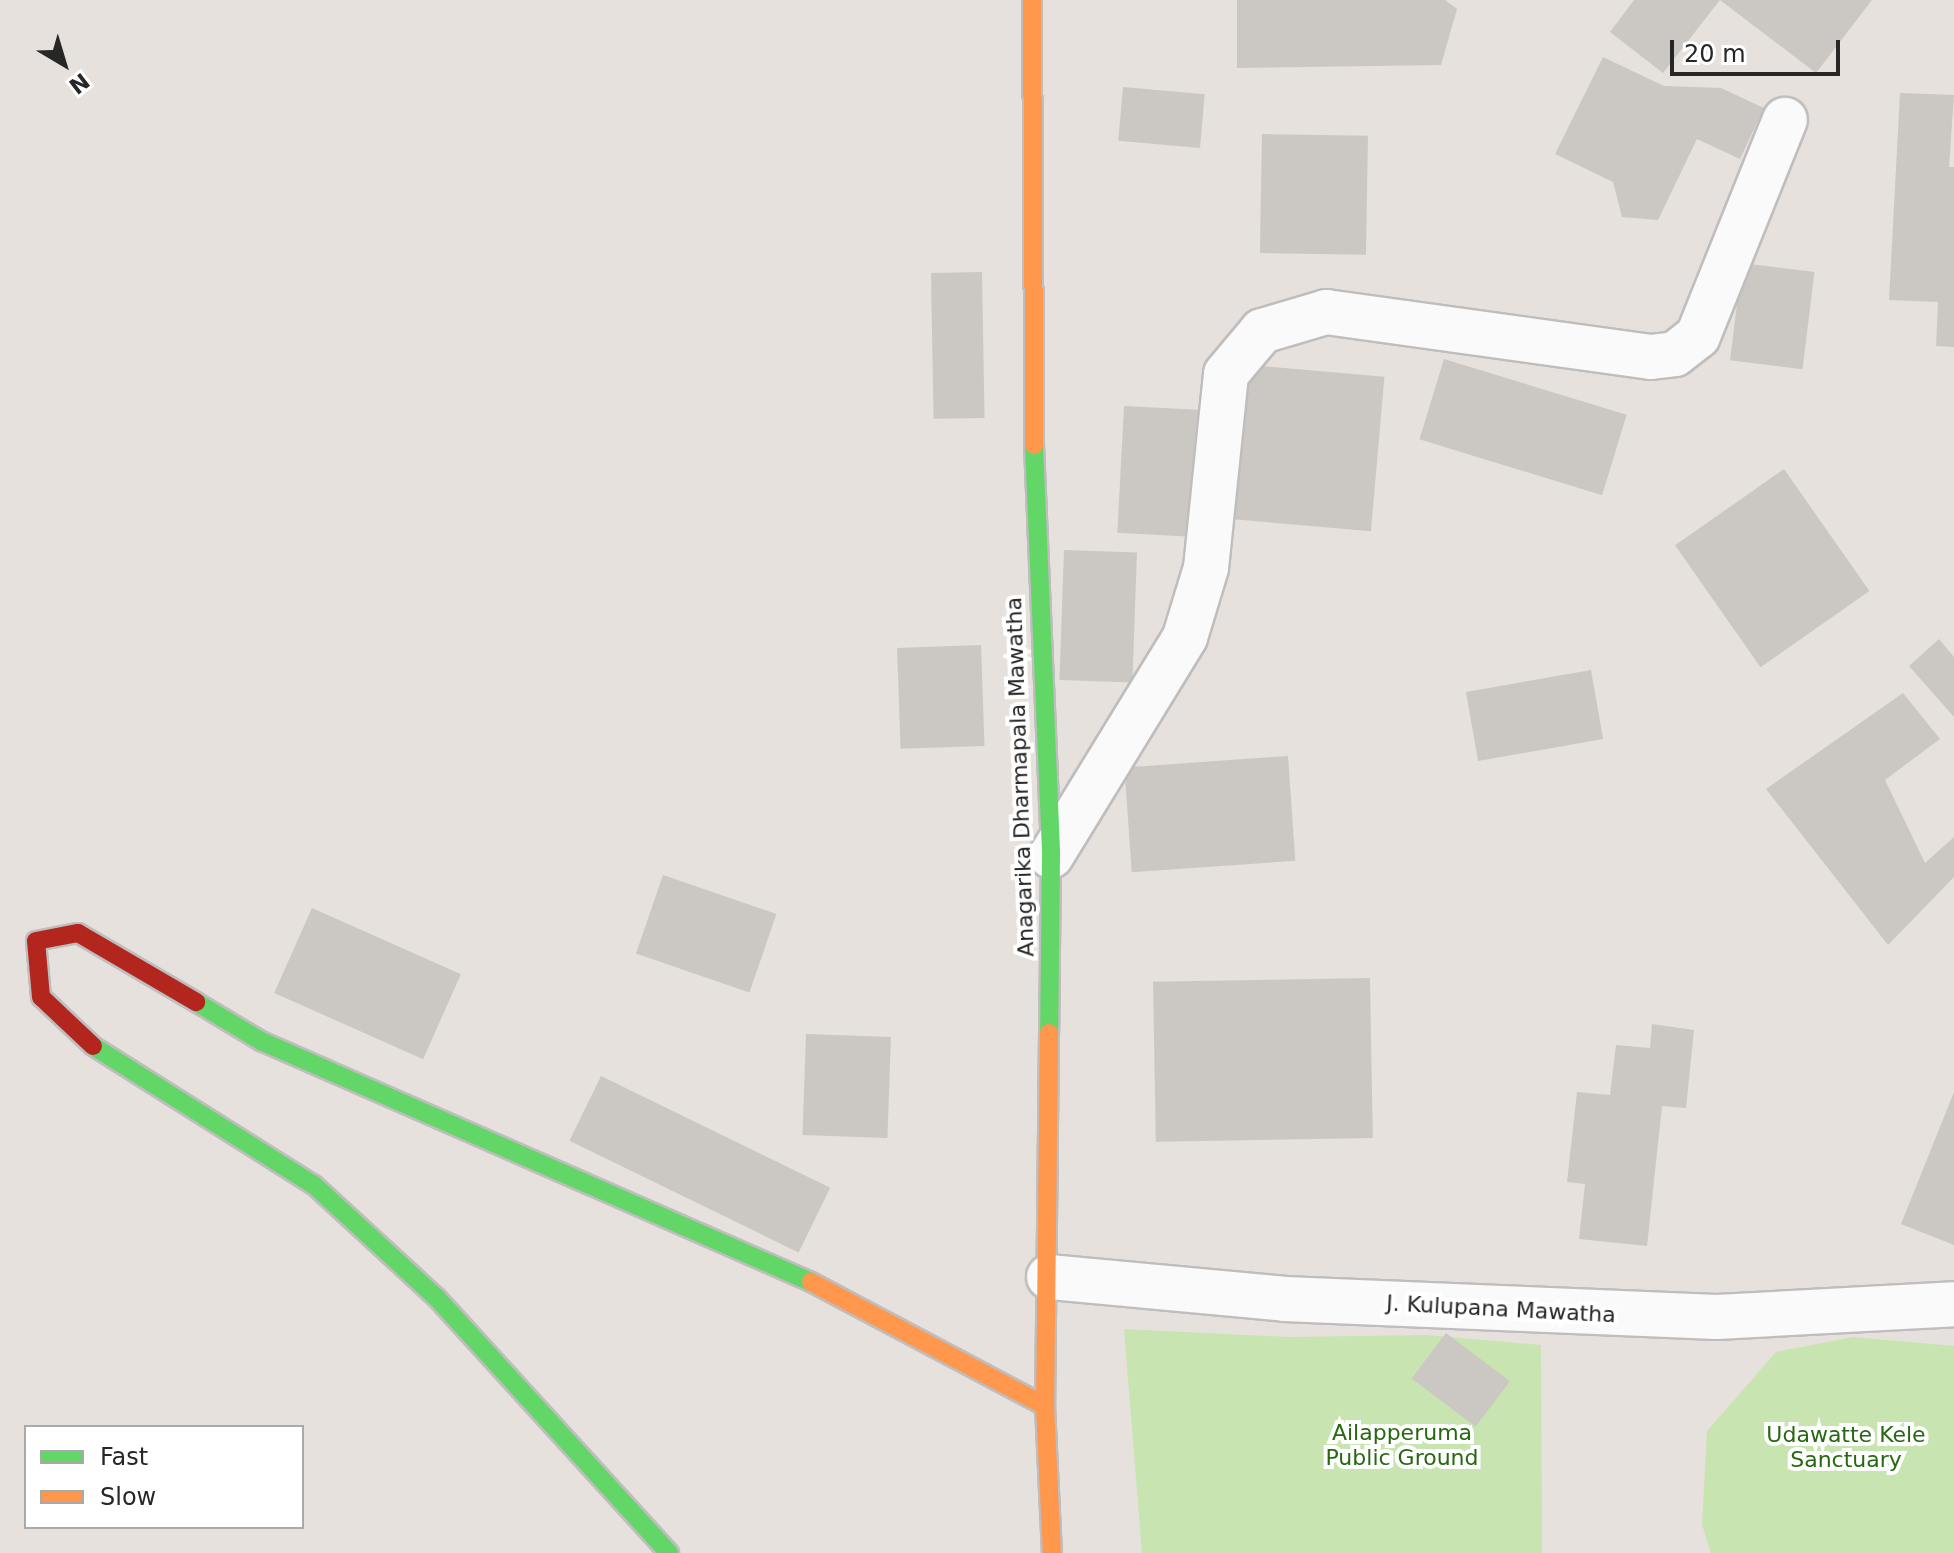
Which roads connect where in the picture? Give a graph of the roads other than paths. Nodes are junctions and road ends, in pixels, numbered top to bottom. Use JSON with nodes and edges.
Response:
{"nodes":[{"id":1,"x":1032,"y":0,"type":"edge"},
{"id":2,"x":1785,"y":120,"type":"dead end"},
{"id":3,"x":1051,"y":856,"type":"junction"},
{"id":4,"x":1049,"y":1277,"type":"junction"},
{"id":5,"x":1954,"y":1304,"type":"edge"},
{"id":6,"x":1045,"y":1406,"type":"junction"},
{"id":7,"x":669,"y":1553,"type":"edge"},
{"id":8,"x":1052,"y":1553,"type":"edge"}],
"edges":[{"from":1,"to":3,"type":"main road","name":"Anagarika Dharmapala Mawatha"},
{"from":2,"to":3,"type":"street"},
{"from":3,"to":4,"type":"main road","name":"Anagarika Dharmapala Mawatha"},
{"from":4,"to":5,"type":"street","name":"J. Kulupana Mawatha"},
{"from":4,"to":6,"type":"main road","name":"Anagarika Dharmapala Mawatha"},
{"from":6,"to":7,"type":"main road"},
{"from":6,"to":8,"type":"main road","name":"Anagarika Dharmapala Mawatha"}]}
